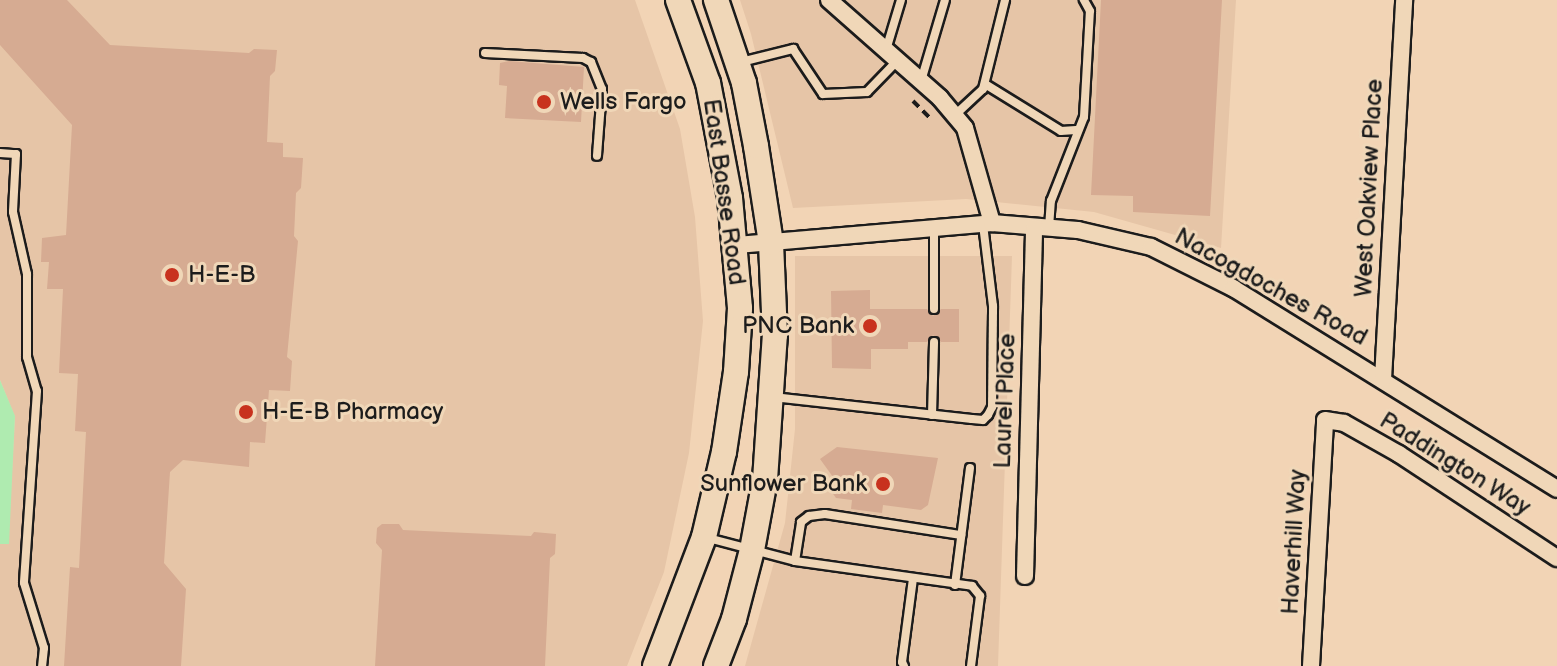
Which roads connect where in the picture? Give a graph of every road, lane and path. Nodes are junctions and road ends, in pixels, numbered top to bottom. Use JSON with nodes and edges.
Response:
{"nodes":[{"id":1,"x":678,"y":0,"type":"edge"},
{"id":2,"x":716,"y":0,"type":"edge"},
{"id":3,"x":829,"y":0,"type":"edge"},
{"id":4,"x":901,"y":0,"type":"edge"},
{"id":5,"x":945,"y":0,"type":"edge"},
{"id":6,"x":1005,"y":0,"type":"edge"},
{"id":7,"x":1084,"y":0,"type":"edge"},
{"id":8,"x":1404,"y":0,"type":"edge"},
{"id":9,"x":485,"y":53,"type":"dead end"},
{"id":10,"x":892,"y":55,"type":"junction"},
{"id":11,"x":737,"y":62,"type":"junction"},
{"id":12,"x":921,"y":81,"type":"junction"},
{"id":13,"x":985,"y":84,"type":"junction"},
{"id":14,"x":909,"y":98,"type":"dead end"},
{"id":15,"x":954,"y":115,"type":"junction"},
{"id":16,"x":938,"y":126,"type":"dead end"},
{"id":17,"x":1076,"y":130,"type":"junction"},
{"id":18,"x":0,"y":153,"type":"edge"},
{"id":19,"x":597,"y":156,"type":"dead end"},
{"id":20,"x":988,"y":223,"type":"junction"},
{"id":21,"x":1042,"y":227,"type":"junction"},
{"id":22,"x":934,"y":228,"type":"junction"},
{"id":23,"x":771,"y":243,"type":"junction"},
{"id":24,"x":737,"y":245,"type":"junction"},
{"id":25,"x":934,"y":309,"type":"dead end"},
{"id":26,"x":934,"y":342,"type":"dead end"},
{"id":27,"x":1383,"y":379,"type":"junction"},
{"id":28,"x":772,"y":397,"type":"junction"},
{"id":29,"x":932,"y":415,"type":"junction"},
{"id":30,"x":1325,"y":420,"type":"joint"},
{"id":31,"x":970,"y":468,"type":"dead end"},
{"id":32,"x":1557,"y":489,"type":"edge"},
{"id":33,"x":961,"y":535,"type":"junction"},
{"id":34,"x":704,"y":537,"type":"junction"},
{"id":35,"x":752,"y":550,"type":"junction"},
{"id":36,"x":1557,"y":558,"type":"edge"},
{"id":37,"x":795,"y":561,"type":"junction"},
{"id":38,"x":1025,"y":576,"type":"dead end"},
{"id":39,"x":913,"y":579,"type":"junction"},
{"id":40,"x":955,"y":585,"type":"junction"},
{"id":41,"x":42,"y":666,"type":"edge"},
{"id":42,"x":655,"y":666,"type":"edge"},
{"id":43,"x":716,"y":666,"type":"edge"},
{"id":44,"x":904,"y":666,"type":"edge"},
{"id":45,"x":971,"y":666,"type":"edge"},
{"id":46,"x":1311,"y":666,"type":"edge"}],
"edges":[{"from":1,"to":24,"type":"main road","name":"East Basse Road"},
{"from":2,"to":11,"type":"main road","name":"East Basse Road"},
{"from":3,"to":10,"type":"street"},
{"from":4,"to":10,"type":"lane"},
{"from":5,"to":12,"type":"lane"},
{"from":6,"to":13,"type":"lane"},
{"from":7,"to":17,"type":"lane"},
{"from":8,"to":27,"type":"street","name":"West Oakview Place"},
{"from":9,"to":19,"type":"lane"},
{"from":10,"to":11,"type":"lane"},
{"from":10,"to":12,"type":"street"},
{"from":11,"to":23,"type":"main road","name":"East Basse Road"},
{"from":12,"to":15,"type":"street"},
{"from":13,"to":15,"type":"lane"},
{"from":13,"to":17,"type":"lane"},
{"from":14,"to":16,"type":"path"},
{"from":15,"to":20,"type":"street"},
{"from":17,"to":21,"type":"lane"},
{"from":18,"to":41,"type":"lane"},
{"from":20,"to":21,"type":"street","name":"Nacogdoches Road"},
{"from":20,"to":22,"type":"street","name":"Nacogdoches Road"},
{"from":20,"to":29,"type":"lane"},
{"from":21,"to":27,"type":"street","name":"Nacogdoches Road"},
{"from":21,"to":38,"type":"street","name":"Laurel Place"},
{"from":22,"to":23,"type":"street","name":"Nacogdoches Road"},
{"from":22,"to":25,"type":"lane"},
{"from":23,"to":24,"type":"street","name":"Nacogdoches Road"},
{"from":23,"to":28,"type":"main road","name":"East Basse Road"},
{"from":24,"to":34,"type":"main road","name":"East Basse Road"},
{"from":26,"to":29,"type":"lane"},
{"from":27,"to":32,"type":"street","name":"Nacogdoches Road"},
{"from":28,"to":29,"type":"lane"},
{"from":28,"to":35,"type":"main road","name":"East Basse Road"},
{"from":30,"to":36,"type":"street","name":"Paddington Way"},
{"from":30,"to":46,"type":"street","name":"Haverhill Way"},
{"from":31,"to":33,"type":"lane"},
{"from":33,"to":37,"type":"lane"},
{"from":33,"to":40,"type":"lane"},
{"from":34,"to":35,"type":"lane"},
{"from":34,"to":42,"type":"main road","name":"East Basse Road"},
{"from":35,"to":37,"type":"lane"},
{"from":35,"to":43,"type":"main road","name":"East Basse Road"},
{"from":37,"to":39,"type":"lane"},
{"from":39,"to":40,"type":"lane"},
{"from":39,"to":44,"type":"lane"},
{"from":40,"to":45,"type":"lane"}]}
